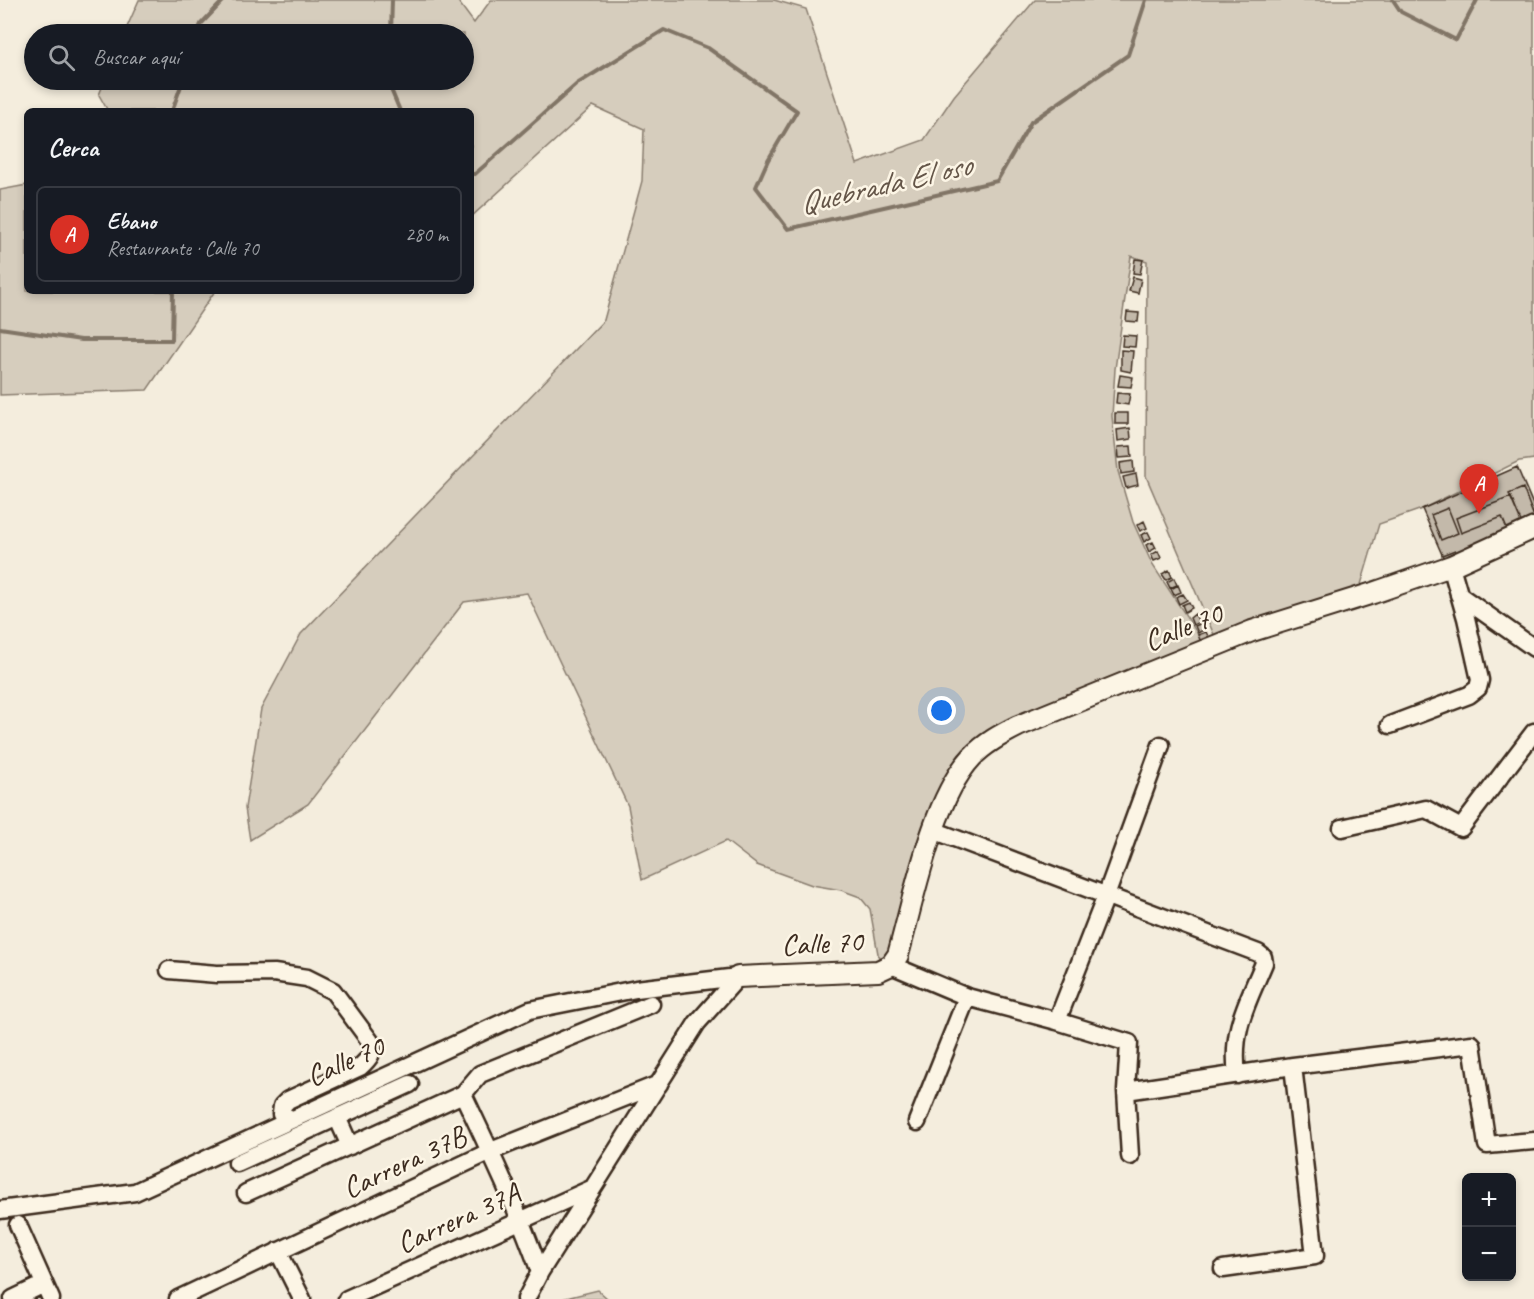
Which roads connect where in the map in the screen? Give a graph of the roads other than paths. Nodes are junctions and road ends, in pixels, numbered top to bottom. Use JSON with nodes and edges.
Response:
{"nodes":[{"id":1,"x":1534,"y":528,"type":"edge"},
{"id":2,"x":1451,"y":566,"type":"junction"},
{"id":3,"x":1459,"y":595,"type":"junction"},
{"id":4,"x":1534,"y":648,"type":"edge"},
{"id":5,"x":1390,"y":725,"type":"dead end"},
{"id":6,"x":1534,"y":732,"type":"edge"},
{"id":7,"x":1161,"y":745,"type":"dead end"},
{"id":8,"x":1342,"y":828,"type":"dead end"},
{"id":9,"x":933,"y":830,"type":"junction"},
{"id":10,"x":1106,"y":896,"type":"junction"},
{"id":11,"x":891,"y":965,"type":"junction"},
{"id":12,"x":169,"y":970,"type":"dead end"},
{"id":13,"x":738,"y":977,"type":"junction"},
{"id":14,"x":967,"y":997,"type":"junction"},
{"id":15,"x":651,"y":1004,"type":"dead end"},
{"id":16,"x":1057,"y":1021,"type":"junction"},
{"id":17,"x":1293,"y":1066,"type":"junction"},
{"id":18,"x":1237,"y":1075,"type":"junction"},
{"id":19,"x":410,"y":1084,"type":"dead end"},
{"id":20,"x":658,"y":1084,"type":"junction"},
{"id":21,"x":1126,"y":1091,"type":"junction"},
{"id":22,"x":463,"y":1094,"type":"junction"},
{"id":23,"x":337,"y":1117,"type":"junction"},
{"id":24,"x":291,"y":1119,"type":"junction"},
{"id":25,"x":917,"y":1122,"type":"dead end"},
{"id":26,"x":1534,"y":1141,"type":"edge"},
{"id":27,"x":350,"y":1146,"type":"junction"},
{"id":28,"x":491,"y":1151,"type":"junction"},
{"id":29,"x":1130,"y":1156,"type":"dead end"},
{"id":30,"x":237,"y":1162,"type":"dead end"},
{"id":31,"x":593,"y":1188,"type":"junction"},
{"id":32,"x":246,"y":1193,"type":"dead end"},
{"id":33,"x":0,"y":1210,"type":"edge"},
{"id":34,"x":521,"y":1219,"type":"junction"},
{"id":35,"x":18,"y":1225,"type":"dead end"},
{"id":36,"x":278,"y":1251,"type":"junction"},
{"id":37,"x":1223,"y":1269,"type":"dead end"},
{"id":38,"x":540,"y":1272,"type":"junction"},
{"id":39,"x":47,"y":1291,"type":"edge"},
{"id":40,"x":13,"y":1299,"type":"edge"},
{"id":41,"x":178,"y":1299,"type":"edge"},
{"id":42,"x":302,"y":1299,"type":"edge"},
{"id":43,"x":347,"y":1299,"type":"edge"},
{"id":44,"x":526,"y":1299,"type":"edge"}],
"edges":[{"from":1,"to":2,"type":"main road","name":"Calle 70"},
{"from":2,"to":3,"type":"street"},
{"from":2,"to":9,"type":"main road","name":"Calle 70"},
{"from":3,"to":4,"type":"street"},
{"from":3,"to":5,"type":"street"},
{"from":6,"to":8,"type":"street"},
{"from":7,"to":10,"type":"street"},
{"from":9,"to":10,"type":"street"},
{"from":9,"to":11,"type":"main road","name":"Calle 70"},
{"from":10,"to":16,"type":"street"},
{"from":10,"to":18,"type":"street"},
{"from":11,"to":13,"type":"main road","name":"Calle 70"},
{"from":11,"to":14,"type":"street"},
{"from":12,"to":24,"type":"street"},
{"from":13,"to":20,"type":"street"},
{"from":13,"to":24,"type":"street","name":"Calle 70"},
{"from":14,"to":16,"type":"street"},
{"from":14,"to":25,"type":"street"},
{"from":15,"to":22,"type":"street"},
{"from":16,"to":21,"type":"street"},
{"from":17,"to":18,"type":"street"},
{"from":17,"to":26,"type":"street"},
{"from":17,"to":37,"type":"street"},
{"from":18,"to":21,"type":"street"},
{"from":19,"to":23,"type":"street"},
{"from":20,"to":28,"type":"street","name":"Carrera 37B"},
{"from":20,"to":31,"type":"street"},
{"from":21,"to":29,"type":"street"},
{"from":22,"to":27,"type":"street"},
{"from":22,"to":28,"type":"street"},
{"from":23,"to":27,"type":"street"},
{"from":23,"to":30,"type":"street"},
{"from":24,"to":33,"type":"street","name":"Calle 70"},
{"from":27,"to":32,"type":"street"},
{"from":28,"to":34,"type":"street"},
{"from":28,"to":36,"type":"street","name":"Carrera 37B"},
{"from":31,"to":34,"type":"street","name":"Carrera 37A"},
{"from":31,"to":38,"type":"street"},
{"from":34,"to":38,"type":"street"},
{"from":34,"to":43,"type":"street","name":"Carrera 37A"},
{"from":35,"to":39,"type":"street"},
{"from":36,"to":41,"type":"street","name":"Carrera 37B"},
{"from":36,"to":42,"type":"street"},
{"from":38,"to":44,"type":"street"},
{"from":39,"to":40,"type":"street"}]}
